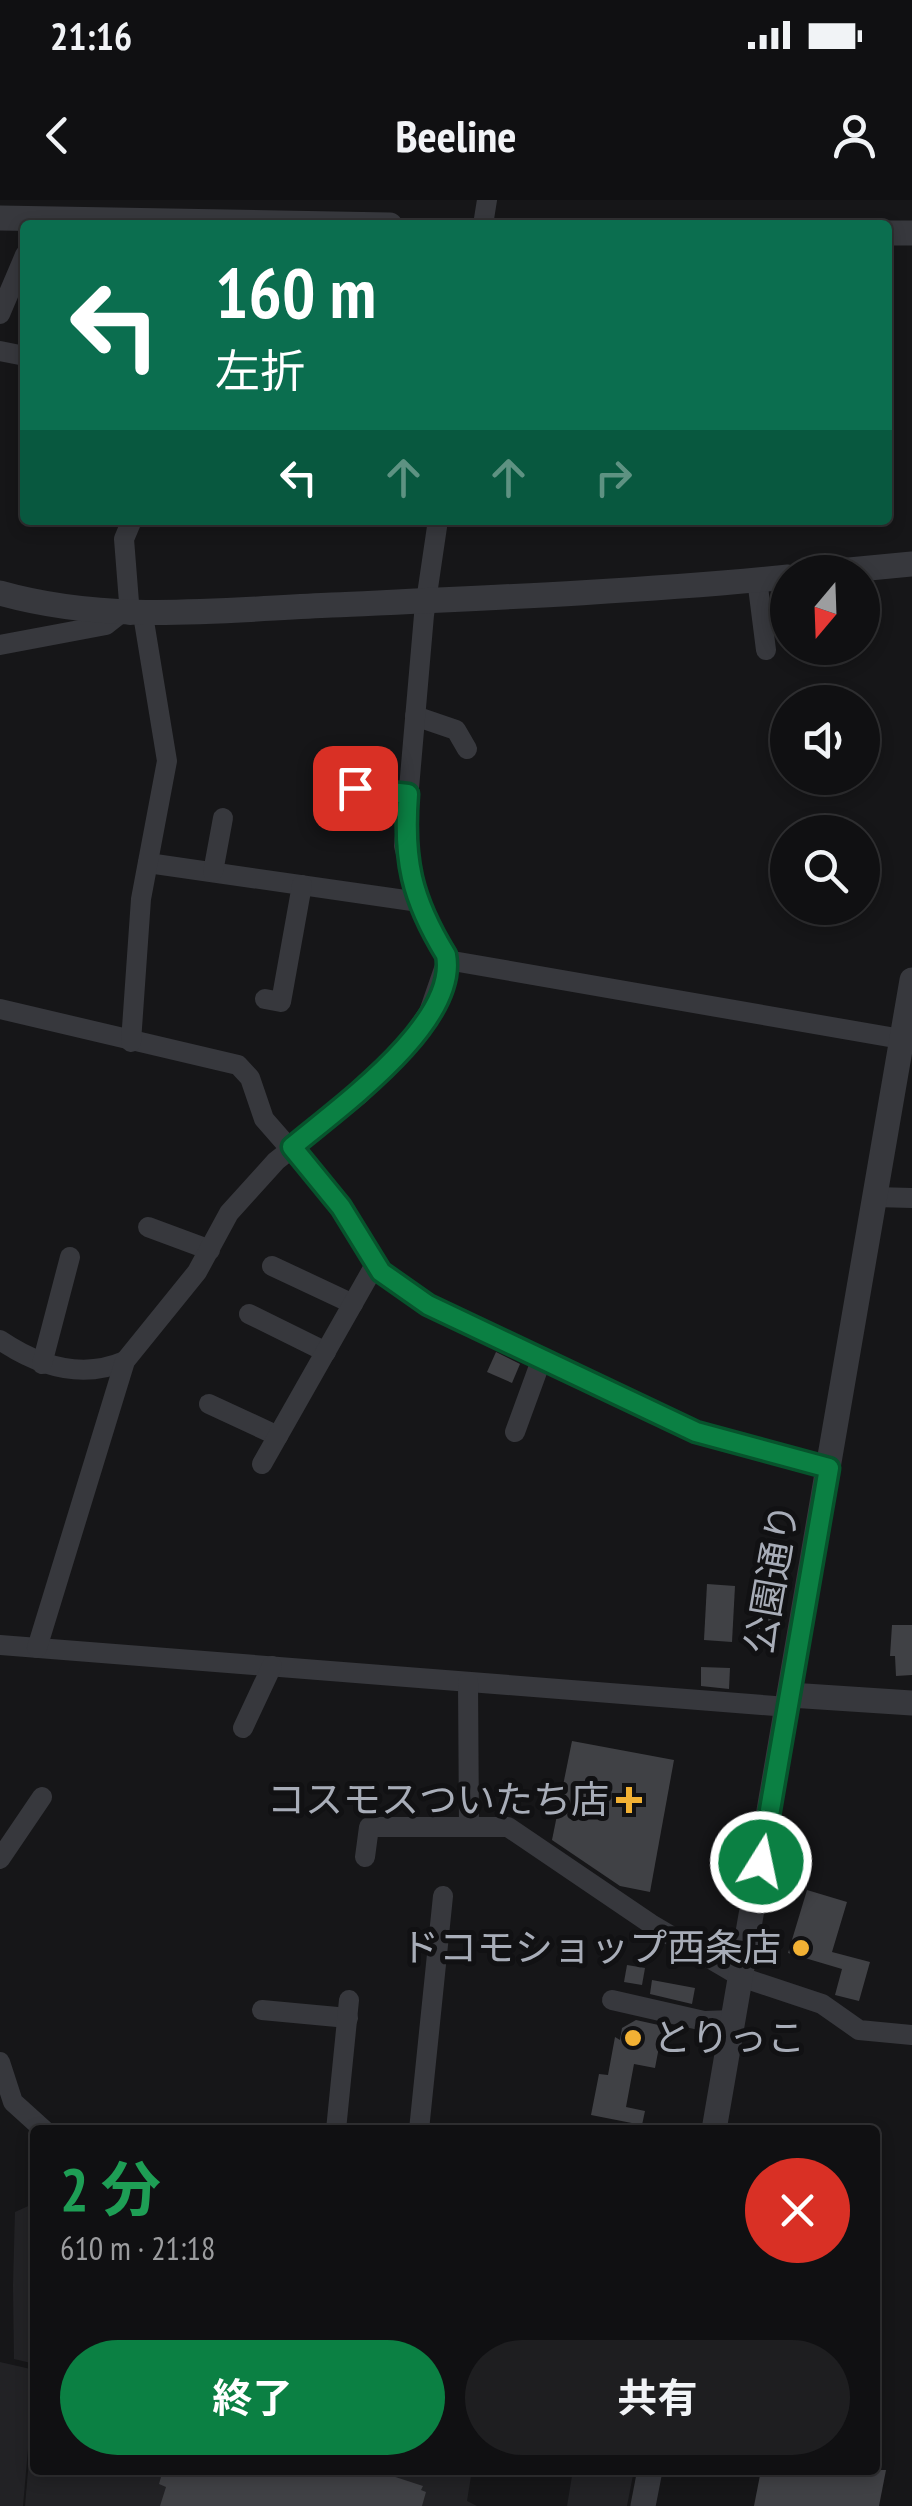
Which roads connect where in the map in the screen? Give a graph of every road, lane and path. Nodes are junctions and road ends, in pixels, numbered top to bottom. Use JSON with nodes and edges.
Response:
{"nodes":[{"id":1,"x":94,"y":210,"type":"edge"},
{"id":2,"x":30,"y":215,"type":"edge"},
{"id":3,"x":171,"y":215,"type":"edge"},
{"id":4,"x":2,"y":218,"type":"edge"},
{"id":5,"x":280,"y":220,"type":"edge"},
{"id":6,"x":20,"y":267,"type":"edge"},
{"id":7,"x":0,"y":314,"type":"edge"},
{"id":8,"x":130,"y":525,"type":"edge"},
{"id":9,"x":437,"y":525,"type":"edge"},
{"id":10,"x":912,"y":564,"type":"edge"},
{"id":11,"x":880,"y":567,"type":"edge"},
{"id":12,"x":770,"y":578,"type":"edge"},
{"id":13,"x":758,"y":580,"type":"junction"},
{"id":14,"x":0,"y":593,"type":"edge"},
{"id":15,"x":426,"y":602,"type":"junction"},
{"id":16,"x":131,"y":615,"type":"junction"},
{"id":17,"x":0,"y":645,"type":"edge"},
{"id":18,"x":766,"y":650,"type":"dead end"},
{"id":19,"x":415,"y":716,"type":"junction"},
{"id":20,"x":466,"y":749,"type":"dead end"},
{"id":21,"x":328,"y":784,"type":"dead end"},
{"id":22,"x":408,"y":794,"type":"junction"},
{"id":23,"x":223,"y":818,"type":"dead end"},
{"id":24,"x":148,"y":862,"type":"junction"},
{"id":25,"x":212,"y":872,"type":"junction"},
{"id":26,"x":302,"y":885,"type":"junction"},
{"id":27,"x":419,"y":902,"type":"junction"},
{"id":28,"x":447,"y":960,"type":"junction"},
{"id":29,"x":912,"y":980,"type":"edge"},
{"id":30,"x":265,"y":999,"type":"dead end"},
{"id":31,"x":0,"y":1009,"type":"edge"},
{"id":32,"x":907,"y":1040,"type":"edge"},
{"id":33,"x":131,"y":1042,"type":"junction"},
{"id":34,"x":292,"y":1147,"type":"junction"},
{"id":35,"x":875,"y":1197,"type":"junction"},
{"id":36,"x":912,"y":1198,"type":"edge"},
{"id":37,"x":148,"y":1227,"type":"dead end"},
{"id":38,"x":210,"y":1250,"type":"junction"},
{"id":39,"x":70,"y":1257,"type":"dead end"},
{"id":40,"x":376,"y":1262,"type":"junction"},
{"id":41,"x":272,"y":1266,"type":"dead end"},
{"id":42,"x":352,"y":1304,"type":"junction"},
{"id":43,"x":249,"y":1314,"type":"dead end"},
{"id":44,"x":0,"y":1340,"type":"edge"},
{"id":45,"x":326,"y":1352,"type":"junction"},
{"id":46,"x":542,"y":1358,"type":"junction"},
{"id":47,"x":125,"y":1361,"type":"junction"},
{"id":48,"x":42,"y":1364,"type":"junction"},
{"id":49,"x":209,"y":1404,"type":"dead end"},
{"id":50,"x":516,"y":1432,"type":"dead end"},
{"id":51,"x":278,"y":1436,"type":"junction"},
{"id":52,"x":262,"y":1464,"type":"dead end"},
{"id":53,"x":829,"y":1468,"type":"junction"},
{"id":54,"x":0,"y":1645,"type":"edge"},
{"id":55,"x":37,"y":1648,"type":"junction"},
{"id":56,"x":272,"y":1666,"type":"junction"},
{"id":57,"x":468,"y":1682,"type":"junction"},
{"id":58,"x":789,"y":1701,"type":"junction"},
{"id":59,"x":912,"y":1703,"type":"edge"},
{"id":60,"x":243,"y":1728,"type":"dead end"},
{"id":61,"x":42,"y":1797,"type":"dead end"},
{"id":62,"x":469,"y":1826,"type":"junction"},
{"id":63,"x":364,"y":1856,"type":"dead end"},
{"id":64,"x":0,"y":1859,"type":"edge"},
{"id":65,"x":443,"y":1896,"type":"dead end"},
{"id":66,"x":740,"y":1978,"type":"junction"},
{"id":67,"x":612,"y":2000,"type":"dead end"},
{"id":68,"x":262,"y":2010,"type":"dead end"},
{"id":69,"x":733,"y":2020,"type":"junction"},
{"id":70,"x":912,"y":2035,"type":"edge"},
{"id":71,"x":0,"y":2062,"type":"edge"},
{"id":72,"x":38,"y":2125,"type":"edge"},
{"id":73,"x":336,"y":2125,"type":"edge"},
{"id":74,"x":420,"y":2125,"type":"edge"},
{"id":75,"x":715,"y":2125,"type":"edge"},
{"id":76,"x":649,"y":2475,"type":"edge"},
{"id":77,"x":644,"y":2506,"type":"edge"}],
"edges":[{"from":1,"to":2,"type":"street"},
{"from":1,"to":3,"type":"street"},
{"from":2,"to":4,"type":"street"},
{"from":3,"to":5,"type":"street"},
{"from":6,"to":7,"type":"street"},
{"from":8,"to":16,"type":"street"},
{"from":9,"to":15,"type":"street"},
{"from":10,"to":11,"type":"street"},
{"from":12,"to":13,"type":"street"},
{"from":13,"to":15,"type":"street"},
{"from":13,"to":18,"type":"street"},
{"from":14,"to":16,"type":"street"},
{"from":15,"to":16,"type":"street"},
{"from":15,"to":19,"type":"street"},
{"from":16,"to":17,"type":"street"},
{"from":16,"to":24,"type":"street"},
{"from":19,"to":20,"type":"street"},
{"from":19,"to":22,"type":"street"},
{"from":21,"to":22,"type":"street"},
{"from":22,"to":27,"type":"street"},
{"from":23,"to":25,"type":"street"},
{"from":24,"to":25,"type":"street"},
{"from":24,"to":33,"type":"street"},
{"from":25,"to":26,"type":"street"},
{"from":26,"to":27,"type":"street"},
{"from":26,"to":30,"type":"street"},
{"from":27,"to":28,"type":"street"},
{"from":28,"to":32,"type":"street"},
{"from":28,"to":34,"type":"street"},
{"from":29,"to":32,"type":"street","name":"公園通り"},
{"from":31,"to":33,"type":"street"},
{"from":32,"to":35,"type":"street","name":"公園通り"},
{"from":33,"to":34,"type":"street"},
{"from":34,"to":38,"type":"street"},
{"from":34,"to":40,"type":"street"},
{"from":35,"to":36,"type":"street"},
{"from":35,"to":53,"type":"street","name":"公園通り"},
{"from":37,"to":38,"type":"street"},
{"from":38,"to":47,"type":"street"},
{"from":39,"to":48,"type":"street"},
{"from":40,"to":42,"type":"street"},
{"from":40,"to":46,"type":"street"},
{"from":41,"to":42,"type":"street"},
{"from":42,"to":45,"type":"street"},
{"from":43,"to":45,"type":"street"},
{"from":44,"to":48,"type":"street"},
{"from":45,"to":51,"type":"street"},
{"from":46,"to":50,"type":"street"},
{"from":46,"to":53,"type":"street"},
{"from":47,"to":48,"type":"street"},
{"from":47,"to":55,"type":"street"},
{"from":49,"to":51,"type":"street"},
{"from":51,"to":52,"type":"street"},
{"from":53,"to":58,"type":"street","name":"公園通り"},
{"from":54,"to":55,"type":"street"},
{"from":55,"to":56,"type":"street"},
{"from":56,"to":57,"type":"street"},
{"from":56,"to":60,"type":"street"},
{"from":57,"to":58,"type":"street"},
{"from":57,"to":62,"type":"street"},
{"from":58,"to":59,"type":"street"},
{"from":58,"to":66,"type":"street","name":"公園通り"},
{"from":61,"to":64,"type":"street"},
{"from":62,"to":63,"type":"street"},
{"from":62,"to":66,"type":"street"},
{"from":65,"to":74,"type":"street"},
{"from":66,"to":69,"type":"street","name":"公園通り"},
{"from":66,"to":70,"type":"street"},
{"from":67,"to":69,"type":"street"},
{"from":68,"to":73,"type":"street"},
{"from":69,"to":75,"type":"street","name":"公園通り"},
{"from":71,"to":72,"type":"street"},
{"from":76,"to":77,"type":"street"}]}
